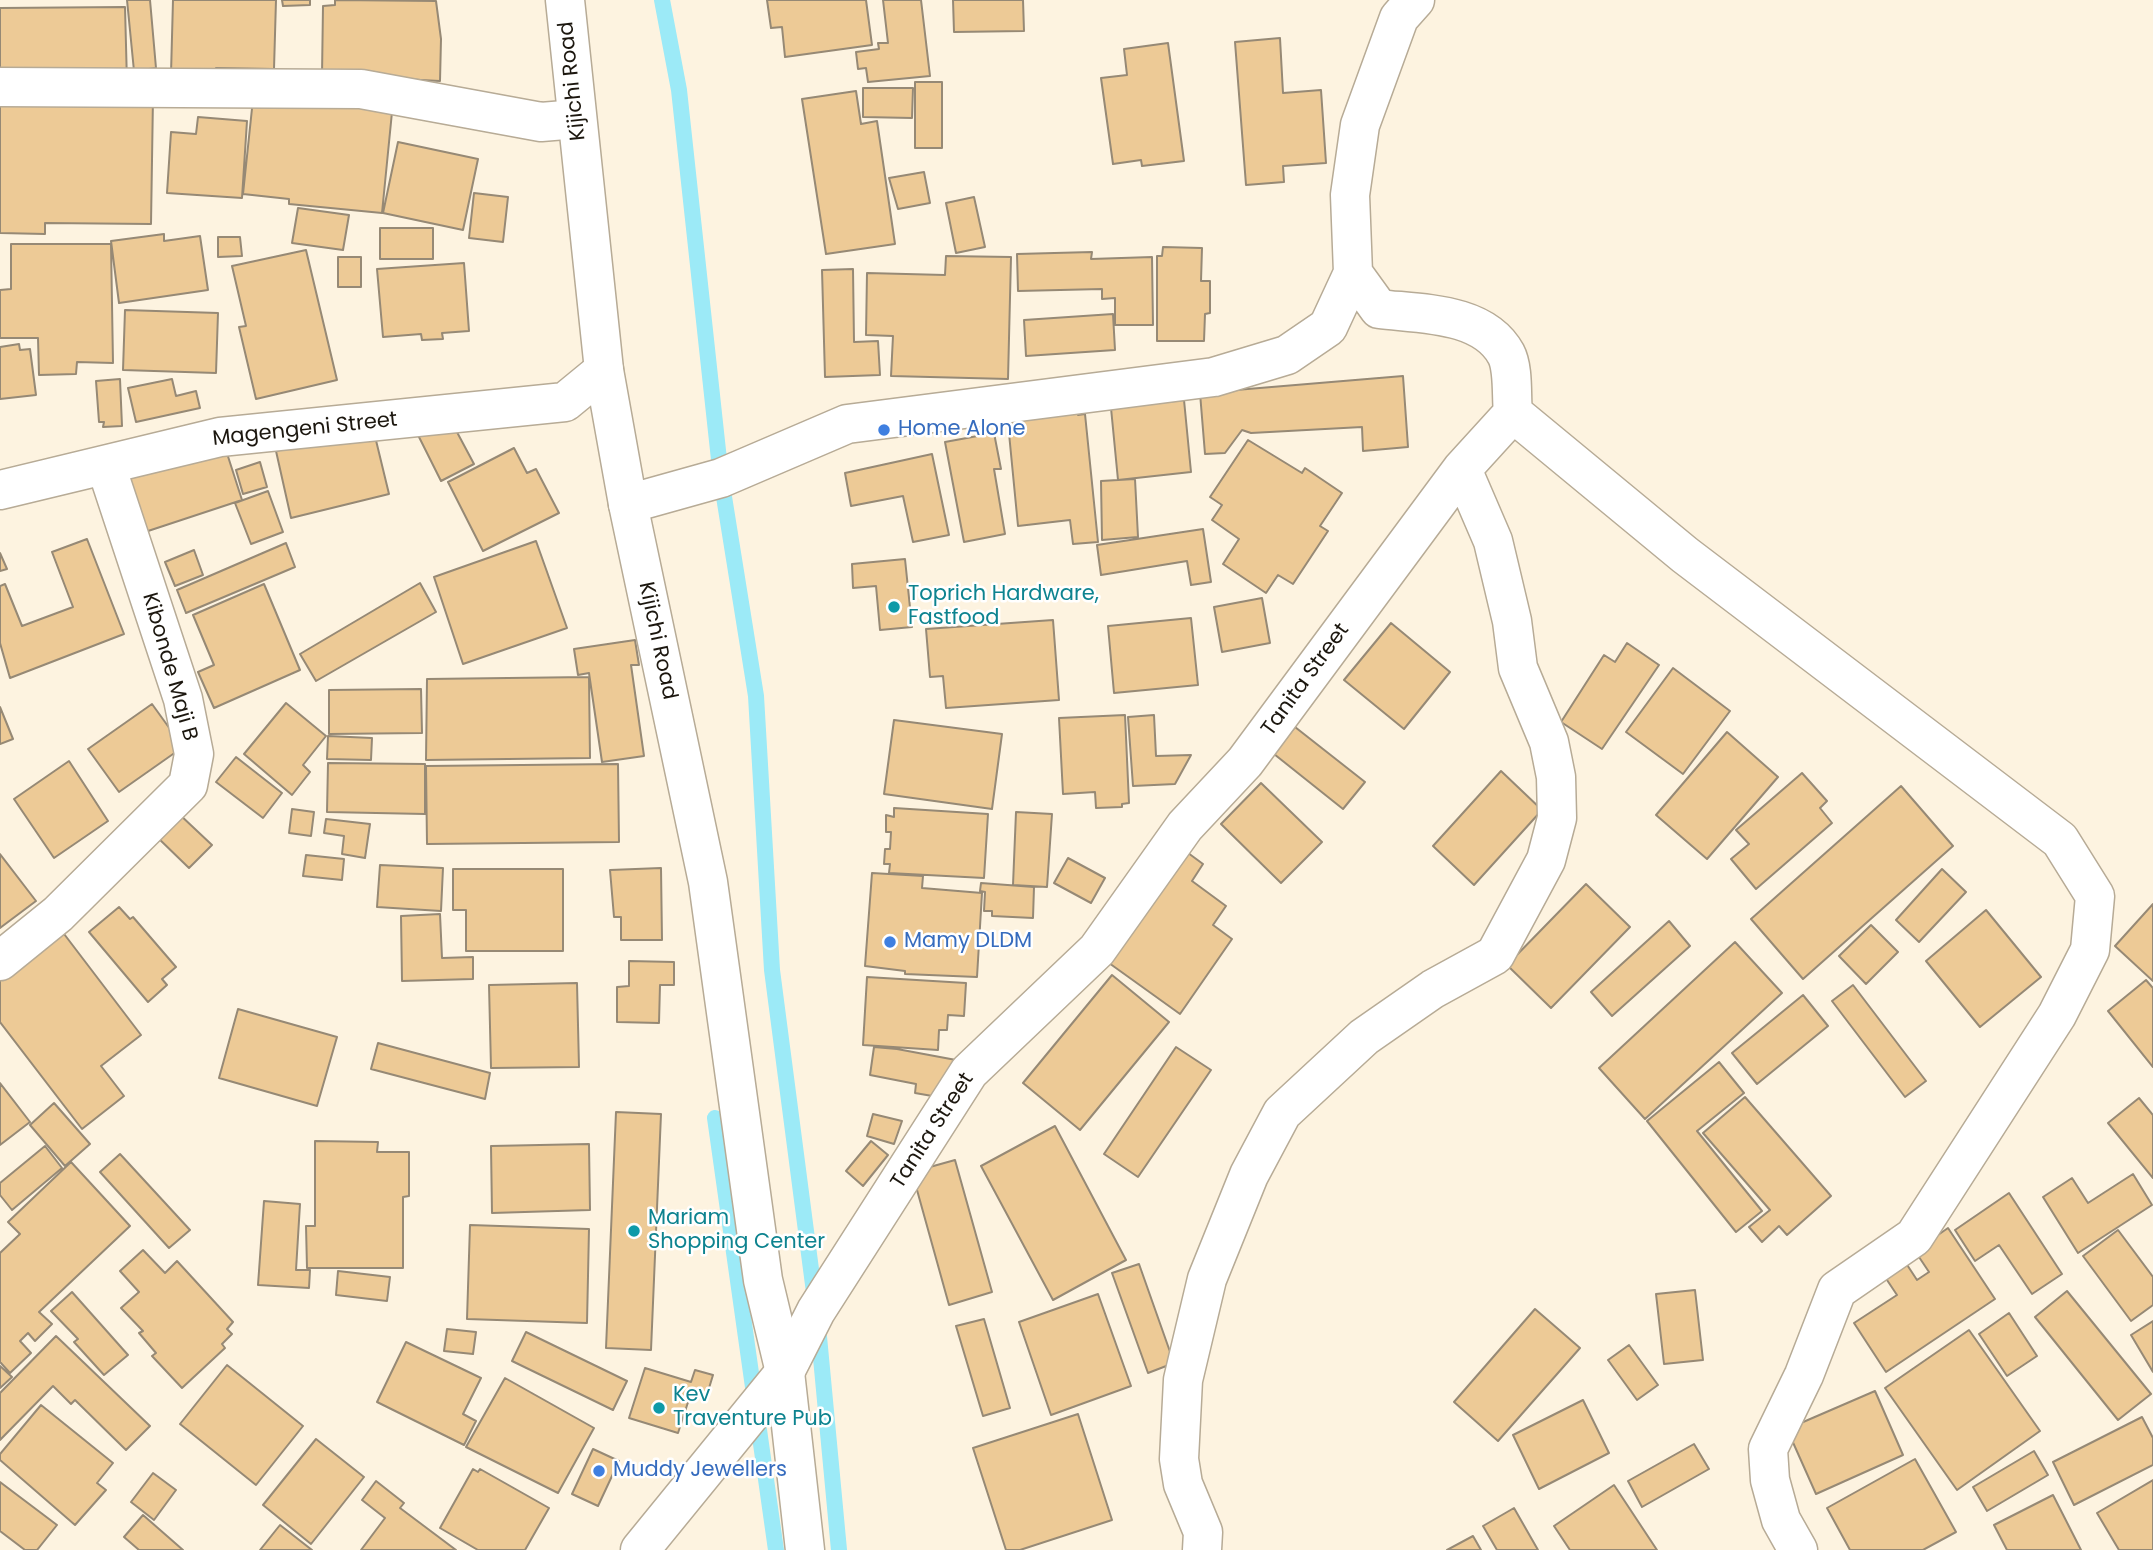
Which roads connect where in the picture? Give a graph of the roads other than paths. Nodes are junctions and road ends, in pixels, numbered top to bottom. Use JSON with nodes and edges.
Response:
{"nodes":[{"id":1,"x":565,"y":0,"type":"edge"},
{"id":2,"x":1415,"y":0,"type":"edge"},
{"id":3,"x":0,"y":87,"type":"edge"},
{"id":4,"x":577,"y":118,"type":"junction"},
{"id":5,"x":1353,"y":273,"type":"junction"},
{"id":6,"x":604,"y":370,"type":"junction"},
{"id":7,"x":1513,"y":413,"type":"junction"},
{"id":8,"x":106,"y":466,"type":"junction"},
{"id":9,"x":1462,"y":469,"type":"junction"},
{"id":10,"x":0,"y":490,"type":"edge"},
{"id":11,"x":628,"y":504,"type":"junction"},
{"id":12,"x":0,"y":961,"type":"edge"},
{"id":13,"x":785,"y":1372,"type":"junction"},
{"id":14,"x":640,"y":1550,"type":"edge"},
{"id":15,"x":806,"y":1550,"type":"edge"},
{"id":16,"x":1202,"y":1550,"type":"edge"},
{"id":17,"x":1798,"y":1550,"type":"edge"}],
"edges":[{"from":1,"to":4,"type":"street","name":"Kijichi Road"},
{"from":2,"to":5,"type":"street"},
{"from":3,"to":4,"type":"street"},
{"from":4,"to":6,"type":"street","name":"Kijichi Road"},
{"from":5,"to":7,"type":"street"},
{"from":5,"to":11,"type":"street"},
{"from":6,"to":8,"type":"street","name":"Magengeni Street"},
{"from":6,"to":11,"type":"street","name":"Kijichi Road"},
{"from":7,"to":9,"type":"street","name":"Tanita Street"},
{"from":7,"to":17,"type":"street"},
{"from":8,"to":10,"type":"street","name":"Magengeni Street"},
{"from":8,"to":12,"type":"street","name":"Kibonde Maji B"},
{"from":9,"to":13,"type":"street","name":"Tanita Street"},
{"from":9,"to":16,"type":"street"},
{"from":11,"to":13,"type":"street","name":"Kijichi Road"},
{"from":13,"to":14,"type":"street","name":"Tanita Street"},
{"from":13,"to":15,"type":"street","name":"Kijichi Road"}]}
